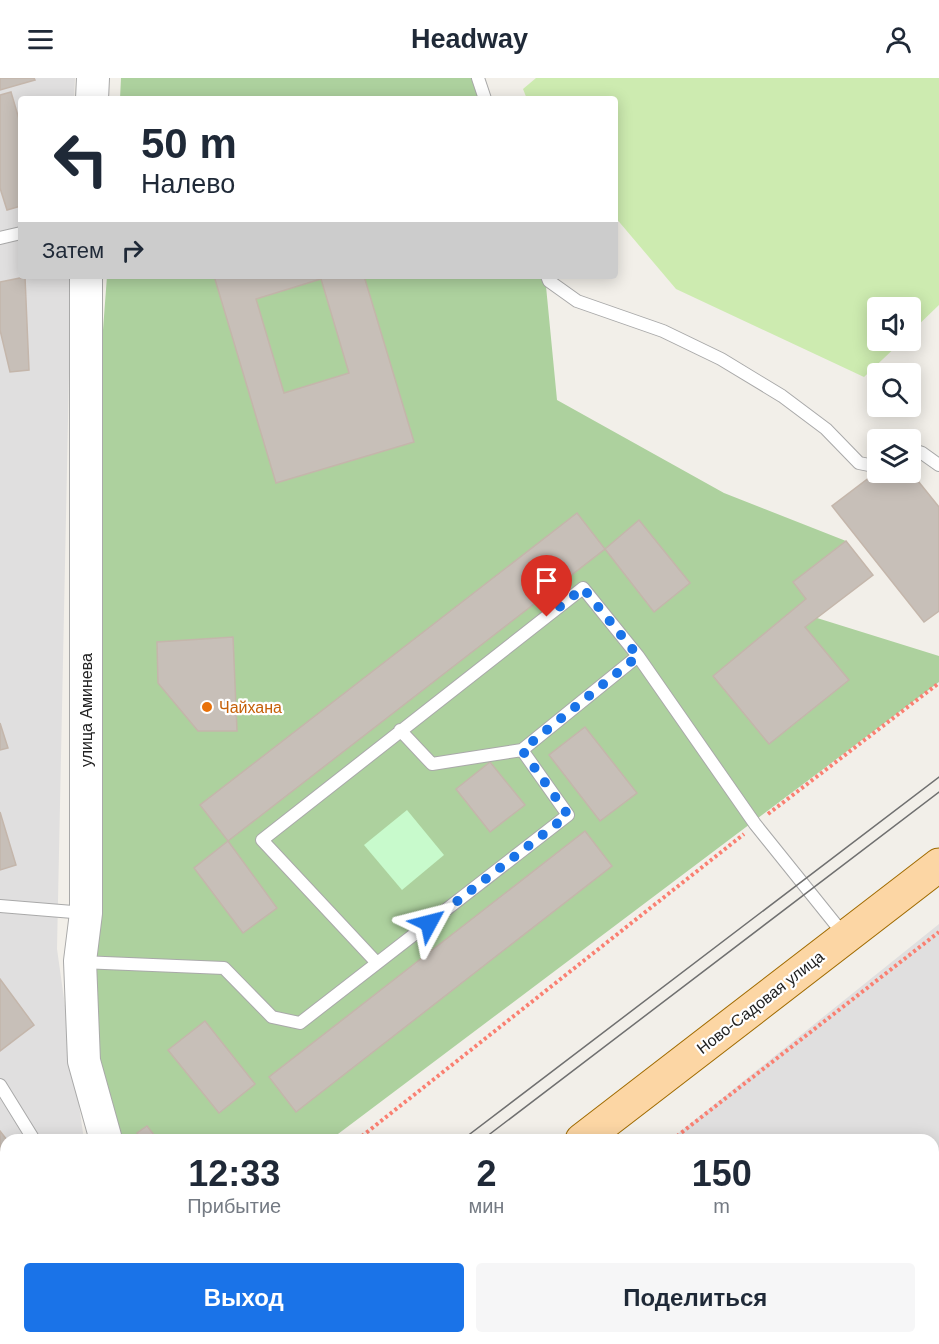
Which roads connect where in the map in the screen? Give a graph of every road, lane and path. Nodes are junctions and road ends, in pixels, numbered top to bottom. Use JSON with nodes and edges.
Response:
{"nodes":[{"id":1,"x":93,"y":78,"type":"edge"},
{"id":2,"x":478,"y":78,"type":"edge"},
{"id":3,"x":92,"y":96,"type":"edge"},
{"id":4,"x":484,"y":96,"type":"edge"},
{"id":5,"x":18,"y":234,"type":"edge"},
{"id":6,"x":0,"y":238,"type":"edge"},
{"id":7,"x":86,"y":279,"type":"edge"},
{"id":8,"x":548,"y":279,"type":"edge"},
{"id":9,"x":921,"y":453,"type":"edge"},
{"id":10,"x":867,"y":465,"type":"edge"},
{"id":11,"x":939,"y":465,"type":"edge"},
{"id":12,"x":638,"y":656,"type":"junction"},
{"id":13,"x":939,"y":683,"type":"edge"},
{"id":14,"x":400,"y":730,"type":"junction"},
{"id":15,"x":522,"y":750,"type":"junction"},
{"id":16,"x":755,"y":824,"type":"junction"},
{"id":17,"x":939,"y":865,"type":"edge"},
{"id":18,"x":0,"y":906,"type":"edge"},
{"id":19,"x":86,"y":913,"type":"junction"},
{"id":20,"x":939,"y":932,"type":"edge"},
{"id":21,"x":845,"y":937,"type":"junction"},
{"id":22,"x":80,"y":962,"type":"junction"},
{"id":23,"x":377,"y":963,"type":"junction"},
{"id":24,"x":0,"y":1085,"type":"edge"},
{"id":25,"x":30,"y":1134,"type":"edge"},
{"id":26,"x":103,"y":1134,"type":"edge"},
{"id":27,"x":365,"y":1134,"type":"edge"},
{"id":28,"x":590,"y":1134,"type":"edge"},
{"id":29,"x":680,"y":1134,"type":"edge"}],
"edges":[{"from":1,"to":3,"type":"street"},
{"from":2,"to":4,"type":"lane"},
{"from":5,"to":6,"type":"lane"},
{"from":7,"to":19,"type":"street","name":"улица Аминева"},
{"from":8,"to":10,"type":"lane"},
{"from":9,"to":11,"type":"lane"},
{"from":12,"to":14,"type":"lane"},
{"from":12,"to":15,"type":"lane"},
{"from":12,"to":16,"type":"lane"},
{"from":13,"to":16,"type":"path"},
{"from":14,"to":15,"type":"lane"},
{"from":14,"to":23,"type":"lane"},
{"from":15,"to":23,"type":"lane"},
{"from":16,"to":21,"type":"lane"},
{"from":16,"to":27,"type":"path"},
{"from":17,"to":21,"type":"main road","name":"Ново-Садовая улица"},
{"from":18,"to":19,"type":"lane"},
{"from":19,"to":22,"type":"street","name":"улица Аминева"},
{"from":20,"to":29,"type":"path"},
{"from":21,"to":28,"type":"main road","name":"Ново-Садовая улица"},
{"from":22,"to":23,"type":"lane"},
{"from":22,"to":26,"type":"street","name":"улица Аминева"},
{"from":24,"to":25,"type":"lane"}]}
